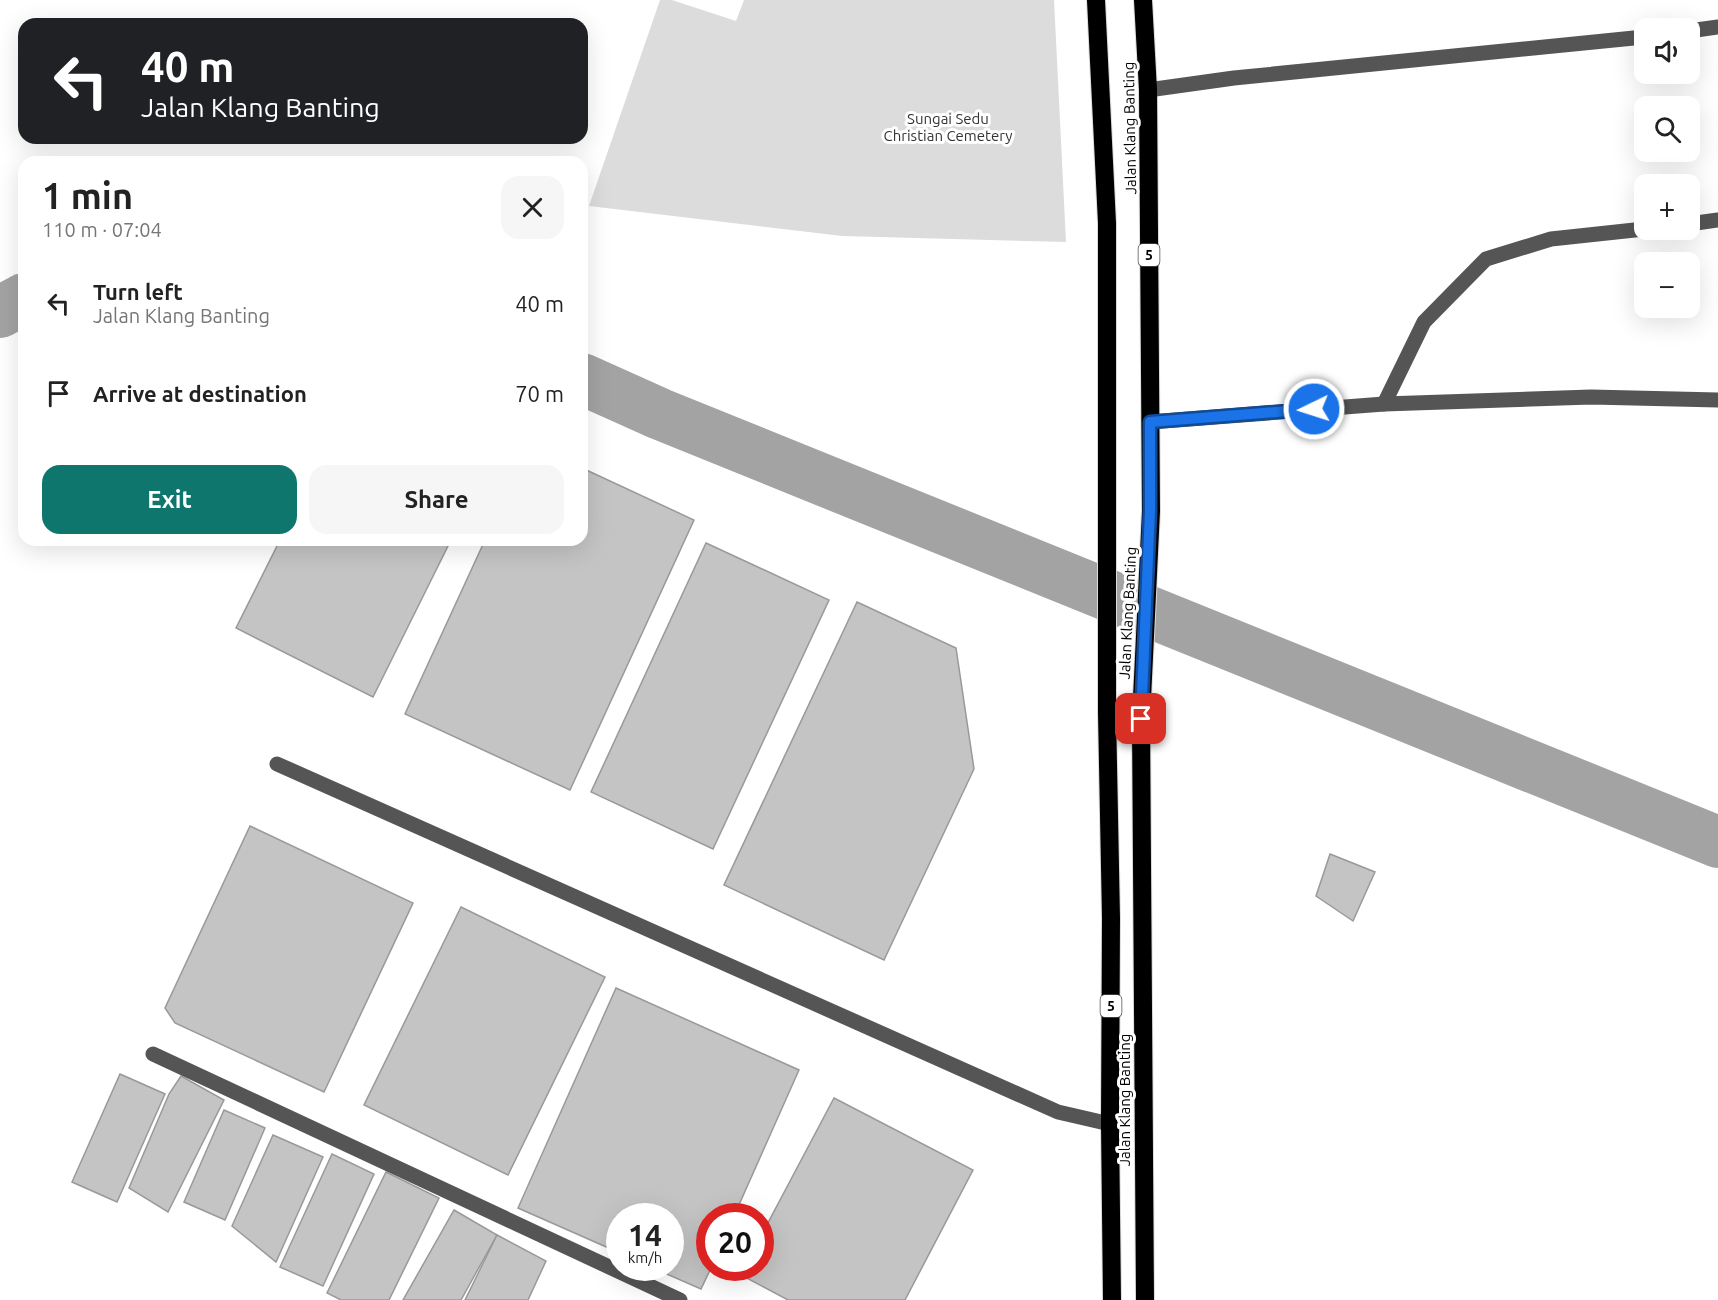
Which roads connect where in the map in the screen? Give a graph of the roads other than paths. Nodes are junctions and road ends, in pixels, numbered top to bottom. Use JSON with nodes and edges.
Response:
{"nodes":[{"id":1,"x":1096,"y":0,"type":"edge"},
{"id":2,"x":1143,"y":0,"type":"edge"},
{"id":3,"x":1718,"y":27,"type":"edge"},
{"id":4,"x":1700,"y":29,"type":"edge"},
{"id":5,"x":1634,"y":38,"type":"edge"},
{"id":6,"x":1148,"y":90,"type":"junction"},
{"id":7,"x":1718,"y":220,"type":"edge"},
{"id":8,"x":1700,"y":222,"type":"edge"},
{"id":9,"x":1634,"y":230,"type":"edge"},
{"id":10,"x":1718,"y":400,"type":"edge"},
{"id":11,"x":1384,"y":404,"type":"junction"},
{"id":12,"x":1150,"y":422,"type":"junction"},
{"id":13,"x":277,"y":764,"type":"dead end"},
{"id":14,"x":153,"y":1054,"type":"dead end"},
{"id":15,"x":1110,"y":1124,"type":"junction"},
{"id":16,"x":680,"y":1300,"type":"edge"},
{"id":17,"x":1112,"y":1300,"type":"edge"},
{"id":18,"x":1145,"y":1300,"type":"edge"}],
"edges":[{"from":1,"to":15,"type":"highway","name":"Jalan Klang Banting","number":"5"},
{"from":2,"to":6,"type":"highway","name":"Jalan Klang Banting","number":"5"},
{"from":3,"to":4,"type":"street"},
{"from":5,"to":6,"type":"street"},
{"from":6,"to":12,"type":"highway","name":"Jalan Klang Banting","number":"5"},
{"from":7,"to":8,"type":"street"},
{"from":9,"to":11,"type":"street"},
{"from":10,"to":11,"type":"street"},
{"from":11,"to":12,"type":"street"},
{"from":12,"to":18,"type":"highway","name":"Jalan Klang Banting","number":"5"},
{"from":13,"to":15,"type":"street"},
{"from":14,"to":16,"type":"street"},
{"from":15,"to":17,"type":"highway","name":"Jalan Klang Banting","number":"5"}]}
